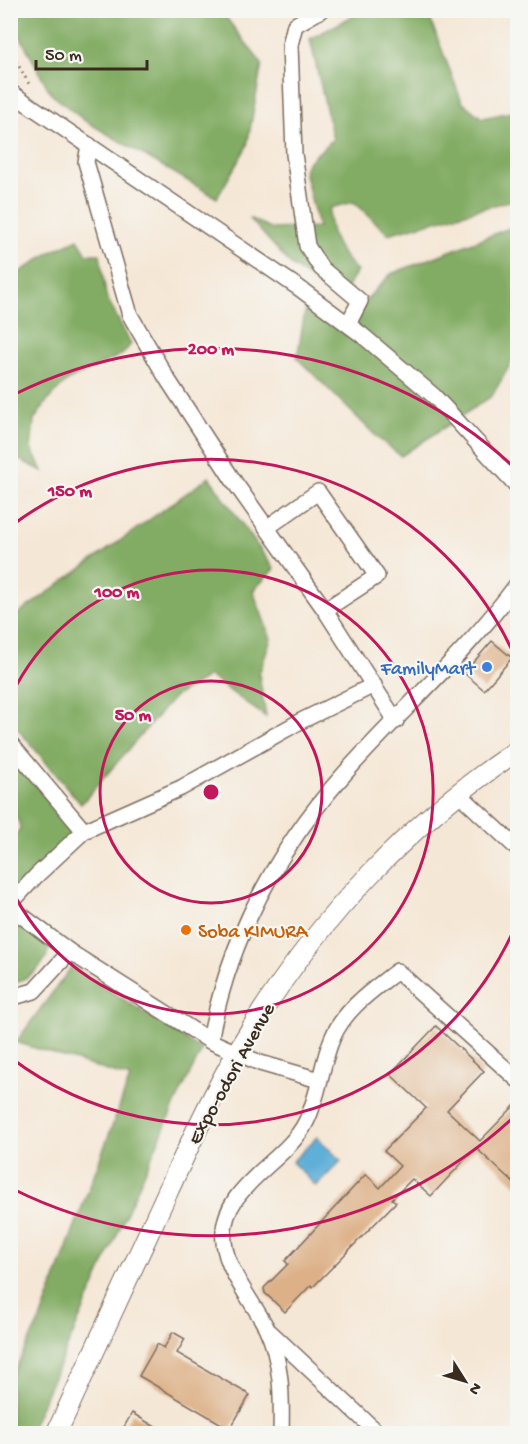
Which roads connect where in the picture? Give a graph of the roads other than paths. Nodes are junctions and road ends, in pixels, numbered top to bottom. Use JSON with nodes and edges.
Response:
{"nodes":[{"id":1,"x":321,"y":10,"type":"edge"},
{"id":2,"x":10,"y":92,"type":"edge"},
{"id":3,"x":89,"y":145,"type":"junction"},
{"id":4,"x":348,"y":324,"type":"junction"},
{"id":5,"x":518,"y":487,"type":"edge"},
{"id":6,"x":268,"y":527,"type":"junction"},
{"id":7,"x":518,"y":583,"type":"edge"},
{"id":8,"x":325,"y":610,"type":"junction"},
{"id":9,"x":374,"y":685,"type":"junction"},
{"id":10,"x":396,"y":721,"type":"junction"},
{"id":11,"x":10,"y":743,"type":"edge"},
{"id":12,"x":518,"y":750,"type":"edge"},
{"id":13,"x":458,"y":793,"type":"junction"},
{"id":14,"x":84,"y":831,"type":"junction"},
{"id":15,"x":518,"y":849,"type":"edge"},
{"id":16,"x":10,"y":905,"type":"edge"},
{"id":17,"x":70,"y":952,"type":"junction"},
{"id":18,"x":10,"y":998,"type":"edge"},
{"id":19,"x":210,"y":1041,"type":"junction"},
{"id":20,"x":236,"y":1054,"type":"junction"},
{"id":21,"x":320,"y":1080,"type":"junction"},
{"id":22,"x":518,"y":1080,"type":"edge"},
{"id":23,"x":266,"y":1328,"type":"junction"},
{"id":24,"x":56,"y":1434,"type":"edge"},
{"id":25,"x":281,"y":1434,"type":"edge"},
{"id":26,"x":379,"y":1434,"type":"edge"}],
"edges":[{"from":1,"to":4,"type":"street"},
{"from":2,"to":3,"type":"street"},
{"from":3,"to":4,"type":"street"},
{"from":3,"to":6,"type":"street"},
{"from":4,"to":5,"type":"street"},
{"from":6,"to":8,"type":"street"},
{"from":6,"to":8,"type":"street"},
{"from":7,"to":10,"type":"street"},
{"from":8,"to":9,"type":"street"},
{"from":9,"to":10,"type":"street"},
{"from":9,"to":14,"type":"street"},
{"from":10,"to":19,"type":"street"},
{"from":11,"to":14,"type":"street"},
{"from":12,"to":13,"type":"main road","name":"Expo-odori Avenue"},
{"from":13,"to":15,"type":"street"},
{"from":13,"to":20,"type":"main road","name":"Expo-odori Avenue"},
{"from":14,"to":16,"type":"street"},
{"from":16,"to":17,"type":"street"},
{"from":17,"to":18,"type":"street"},
{"from":17,"to":19,"type":"street"},
{"from":19,"to":20,"type":"street"},
{"from":20,"to":21,"type":"street"},
{"from":20,"to":24,"type":"main road","name":"Expo-odori Avenue"},
{"from":21,"to":22,"type":"street"},
{"from":21,"to":23,"type":"street"},
{"from":23,"to":25,"type":"street"},
{"from":23,"to":26,"type":"street"}]}
